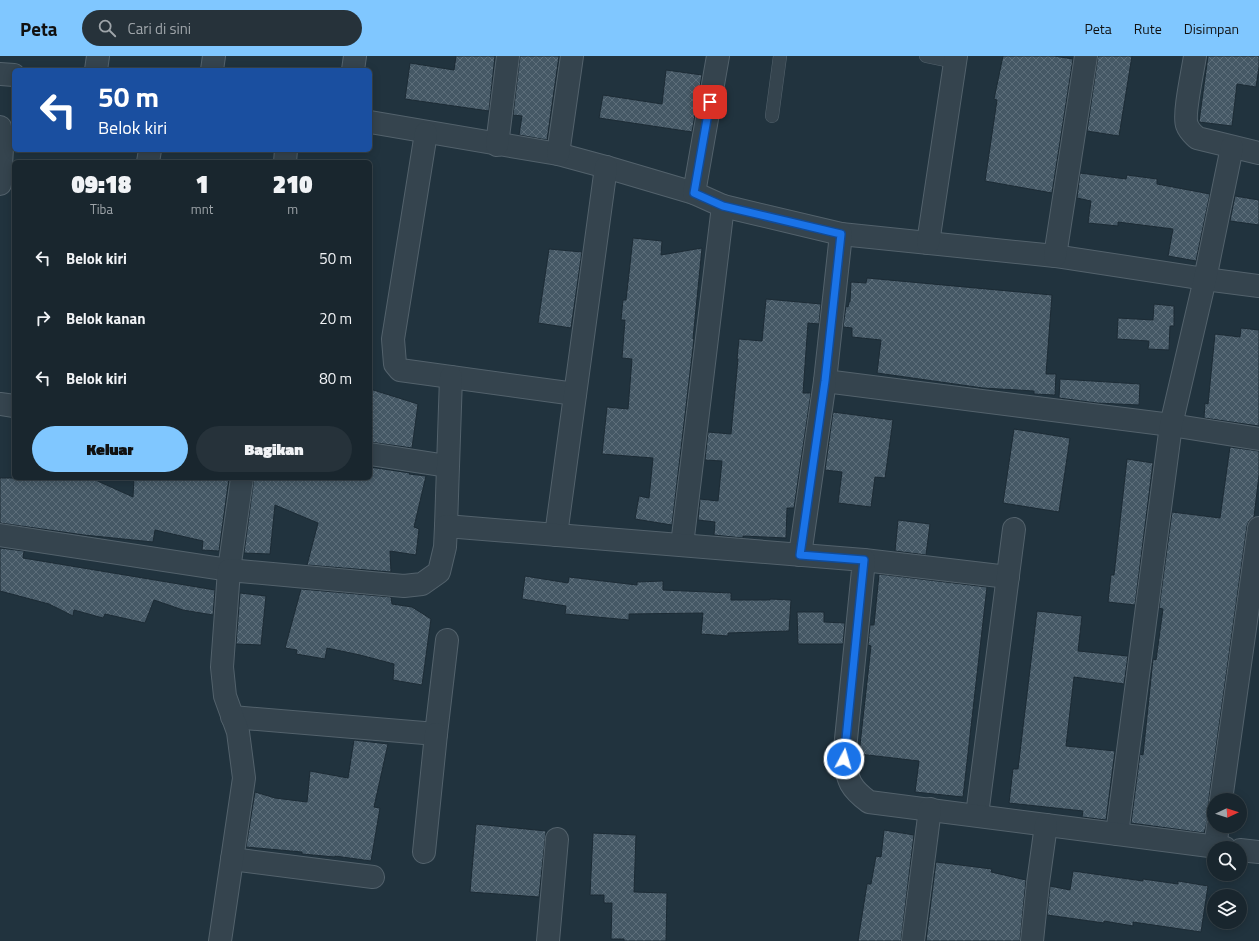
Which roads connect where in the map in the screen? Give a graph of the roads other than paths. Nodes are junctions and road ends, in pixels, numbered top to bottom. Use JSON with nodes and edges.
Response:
{"nodes":[{"id":1,"x":98,"y":56,"type":"edge"},
{"id":2,"x":214,"y":56,"type":"edge"},
{"id":3,"x":355,"y":56,"type":"edge"},
{"id":4,"x":508,"y":56,"type":"edge"},
{"id":5,"x":572,"y":56,"type":"edge"},
{"id":6,"x":718,"y":56,"type":"edge"},
{"id":7,"x":780,"y":56,"type":"edge"},
{"id":8,"x":926,"y":56,"type":"edge"},
{"id":9,"x":1086,"y":56,"type":"edge"},
{"id":10,"x":1195,"y":56,"type":"edge"},
{"id":11,"x":956,"y":59,"type":"edge"},
{"id":12,"x":96,"y":68,"type":"edge"},
{"id":13,"x":212,"y":68,"type":"edge"},
{"id":14,"x":353,"y":68,"type":"edge"},
{"id":15,"x":0,"y":74,"type":"edge"},
{"id":16,"x":12,"y":75,"type":"edge"},
{"id":17,"x":772,"y":116,"type":"dead end"},
{"id":18,"x":372,"y":122,"type":"edge"},
{"id":19,"x":0,"y":127,"type":"edge"},
{"id":20,"x":426,"y":133,"type":"junction"},
{"id":21,"x":497,"y":145,"type":"junction"},
{"id":22,"x":1232,"y":147,"type":"junction"},
{"id":23,"x":1259,"y":152,"type":"edge"},
{"id":24,"x":558,"y":154,"type":"junction"},
{"id":25,"x":606,"y":167,"type":"junction"},
{"id":26,"x":0,"y":184,"type":"edge"},
{"id":27,"x":694,"y":193,"type":"junction"},
{"id":28,"x":723,"y":206,"type":"junction"},
{"id":29,"x":841,"y":234,"type":"junction"},
{"id":30,"x":928,"y":242,"type":"junction"},
{"id":31,"x":1055,"y":256,"type":"junction"},
{"id":32,"x":1205,"y":279,"type":"junction"},
{"id":33,"x":1259,"y":286,"type":"edge"},
{"id":34,"x":451,"y":377,"type":"junction"},
{"id":35,"x":825,"y":381,"type":"junction"},
{"id":36,"x":575,"y":394,"type":"junction"},
{"id":37,"x":0,"y":404,"type":"edge"},
{"id":38,"x":12,"y":406,"type":"edge"},
{"id":39,"x":1171,"y":425,"type":"junction"},
{"id":40,"x":1259,"y":438,"type":"edge"},
{"id":41,"x":372,"y":454,"type":"edge"},
{"id":42,"x":447,"y":466,"type":"junction"},
{"id":43,"x":242,"y":480,"type":"edge"},
{"id":44,"x":446,"y":526,"type":"junction"},
{"id":45,"x":1014,"y":528,"type":"dead end"},
{"id":46,"x":1259,"y":528,"type":"edge"},
{"id":47,"x":0,"y":535,"type":"edge"},
{"id":48,"x":556,"y":535,"type":"junction"},
{"id":49,"x":682,"y":545,"type":"junction"},
{"id":50,"x":800,"y":555,"type":"junction"},
{"id":51,"x":864,"y":560,"type":"junction"},
{"id":52,"x":230,"y":570,"type":"junction"},
{"id":53,"x":1008,"y":576,"type":"junction"},
{"id":54,"x":447,"y":640,"type":"dead end"},
{"id":55,"x":232,"y":717,"type":"junction"},
{"id":56,"x":436,"y":734,"type":"junction"},
{"id":57,"x":1222,"y":793,"type":"edge"},
{"id":58,"x":930,"y":809,"type":"junction"},
{"id":59,"x":977,"y":815,"type":"junction"},
{"id":60,"x":1046,"y":825,"type":"junction"},
{"id":61,"x":1117,"y":834,"type":"junction"},
{"id":62,"x":557,"y":839,"type":"dead end"},
{"id":63,"x":1219,"y":840,"type":"edge"},
{"id":64,"x":1247,"y":851,"type":"edge"},
{"id":65,"x":424,"y":852,"type":"dead end"},
{"id":66,"x":1259,"y":852,"type":"edge"},
{"id":67,"x":232,"y":859,"type":"junction"},
{"id":68,"x":373,"y":877,"type":"dead end"},
{"id":69,"x":220,"y":941,"type":"edge"},
{"id":70,"x":548,"y":941,"type":"edge"},
{"id":71,"x":913,"y":941,"type":"edge"},
{"id":72,"x":1032,"y":941,"type":"edge"}],
"edges":[{"from":1,"to":12,"type":"street"},
{"from":2,"to":13,"type":"street"},
{"from":3,"to":14,"type":"street"},
{"from":4,"to":21,"type":"street"},
{"from":5,"to":24,"type":"street"},
{"from":6,"to":27,"type":"street"},
{"from":7,"to":17,"type":"lane"},
{"from":8,"to":11,"type":"lane"},
{"from":9,"to":31,"type":"street"},
{"from":10,"to":22,"type":"street"},
{"from":11,"to":30,"type":"street"},
{"from":15,"to":16,"type":"street"},
{"from":18,"to":20,"type":"street"},
{"from":19,"to":26,"type":"street"},
{"from":20,"to":21,"type":"street"},
{"from":20,"to":34,"type":"street"},
{"from":21,"to":24,"type":"street"},
{"from":22,"to":23,"type":"street"},
{"from":22,"to":32,"type":"street"},
{"from":24,"to":25,"type":"street"},
{"from":25,"to":27,"type":"street"},
{"from":25,"to":36,"type":"street"},
{"from":27,"to":28,"type":"street"},
{"from":28,"to":29,"type":"street"},
{"from":28,"to":49,"type":"street"},
{"from":29,"to":30,"type":"street"},
{"from":29,"to":35,"type":"street"},
{"from":30,"to":31,"type":"street"},
{"from":31,"to":32,"type":"street"},
{"from":32,"to":33,"type":"street"},
{"from":32,"to":39,"type":"street"},
{"from":34,"to":36,"type":"street"},
{"from":34,"to":42,"type":"street"},
{"from":35,"to":39,"type":"street"},
{"from":35,"to":50,"type":"street"},
{"from":36,"to":48,"type":"street"},
{"from":37,"to":38,"type":"street"},
{"from":39,"to":40,"type":"street"},
{"from":39,"to":61,"type":"street"},
{"from":41,"to":42,"type":"street"},
{"from":42,"to":44,"type":"street"},
{"from":43,"to":52,"type":"street"},
{"from":44,"to":48,"type":"street"},
{"from":44,"to":52,"type":"street"},
{"from":45,"to":53,"type":"street"},
{"from":46,"to":57,"type":"street"},
{"from":47,"to":52,"type":"street"},
{"from":48,"to":49,"type":"street"},
{"from":49,"to":50,"type":"street"},
{"from":50,"to":51,"type":"street"},
{"from":51,"to":53,"type":"street"},
{"from":51,"to":58,"type":"street"},
{"from":52,"to":55,"type":"street"},
{"from":53,"to":59,"type":"street"},
{"from":54,"to":56,"type":"street"},
{"from":55,"to":56,"type":"street"},
{"from":55,"to":67,"type":"street"},
{"from":56,"to":65,"type":"street"},
{"from":58,"to":59,"type":"street"},
{"from":58,"to":71,"type":"street"},
{"from":59,"to":60,"type":"street"},
{"from":60,"to":61,"type":"street"},
{"from":60,"to":72,"type":"street"},
{"from":61,"to":63,"type":"street"},
{"from":62,"to":70,"type":"street"},
{"from":64,"to":66,"type":"street"},
{"from":67,"to":68,"type":"street"},
{"from":67,"to":69,"type":"street"}]}
